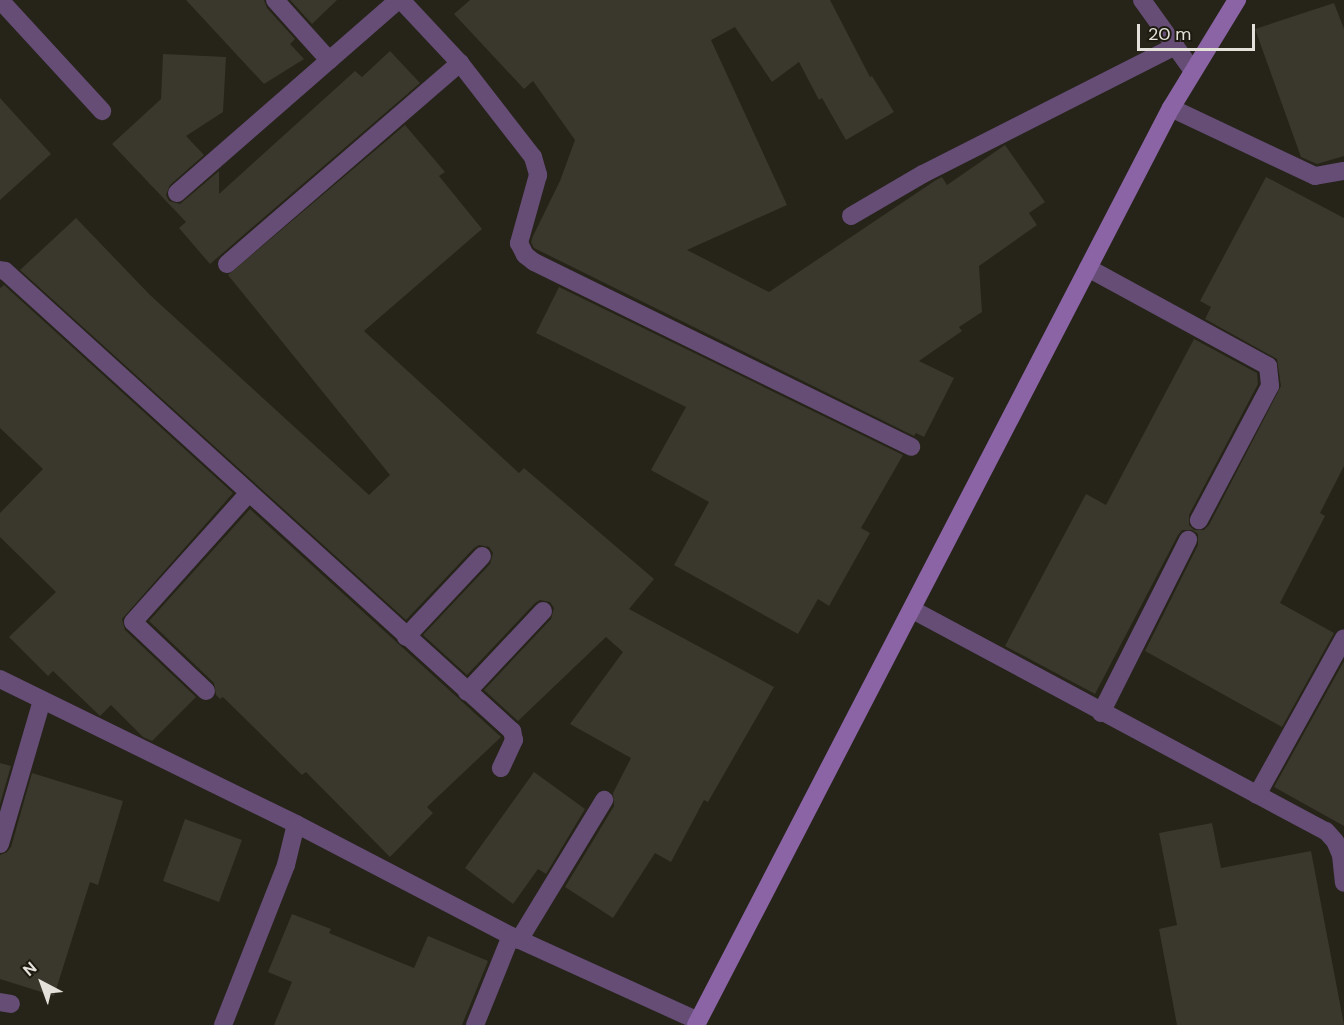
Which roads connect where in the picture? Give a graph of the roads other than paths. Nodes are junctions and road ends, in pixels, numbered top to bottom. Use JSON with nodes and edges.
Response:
{"nodes":[{"id":1,"x":0,"y":0,"type":"edge"},
{"id":2,"x":275,"y":0,"type":"edge"},
{"id":3,"x":400,"y":0,"type":"edge"},
{"id":4,"x":1142,"y":0,"type":"edge"},
{"id":5,"x":1237,"y":0,"type":"edge"},
{"id":6,"x":1175,"y":46,"type":"junction"},
{"id":7,"x":329,"y":60,"type":"junction"},
{"id":8,"x":460,"y":63,"type":"junction"},
{"id":9,"x":1193,"y":71,"type":"junction"},
{"id":10,"x":1171,"y":108,"type":"junction"},
{"id":11,"x":102,"y":111,"type":"dead end"},
{"id":12,"x":1344,"y":171,"type":"edge"},
{"id":13,"x":177,"y":193,"type":"dead end"},
{"id":14,"x":851,"y":216,"type":"dead end"},
{"id":15,"x":227,"y":264,"type":"dead end"},
{"id":16,"x":1088,"y":268,"type":"junction"},
{"id":17,"x":0,"y":270,"type":"edge"},
{"id":18,"x":911,"y":447,"type":"dead end"},
{"id":19,"x":248,"y":494,"type":"junction"},
{"id":20,"x":1199,"y":520,"type":"dead end"},
{"id":21,"x":1188,"y":540,"type":"dead end"},
{"id":22,"x":482,"y":556,"type":"dead end"},
{"id":23,"x":913,"y":610,"type":"junction"},
{"id":24,"x":543,"y":611,"type":"dead end"},
{"id":25,"x":406,"y":637,"type":"junction"},
{"id":26,"x":1344,"y":638,"type":"edge"},
{"id":27,"x":0,"y":679,"type":"edge"},
{"id":28,"x":206,"y":691,"type":"dead end"},
{"id":29,"x":467,"y":692,"type":"junction"},
{"id":30,"x":42,"y":700,"type":"junction"},
{"id":31,"x":1101,"y":713,"type":"junction"},
{"id":32,"x":501,"y":768,"type":"dead end"},
{"id":33,"x":1257,"y":795,"type":"junction"},
{"id":34,"x":604,"y":800,"type":"dead end"},
{"id":35,"x":296,"y":824,"type":"junction"},
{"id":36,"x":0,"y":844,"type":"edge"},
{"id":37,"x":1344,"y":883,"type":"edge"},
{"id":38,"x":515,"y":938,"type":"junction"},
{"id":39,"x":697,"y":1023,"type":"edge"},
{"id":40,"x":223,"y":1025,"type":"edge"},
{"id":41,"x":475,"y":1025,"type":"edge"}],
"edges":[{"from":1,"to":11,"type":"street"},
{"from":2,"to":7,"type":"street"},
{"from":3,"to":7,"type":"street"},
{"from":3,"to":8,"type":"street"},
{"from":4,"to":6,"type":"street"},
{"from":5,"to":9,"type":"street"},
{"from":6,"to":9,"type":"street"},
{"from":6,"to":14,"type":"street"},
{"from":7,"to":13,"type":"street"},
{"from":8,"to":15,"type":"street"},
{"from":8,"to":18,"type":"street"},
{"from":9,"to":10,"type":"street"},
{"from":10,"to":12,"type":"street"},
{"from":10,"to":16,"type":"street"},
{"from":16,"to":20,"type":"street"},
{"from":16,"to":23,"type":"street"},
{"from":17,"to":19,"type":"street"},
{"from":19,"to":25,"type":"street"},
{"from":19,"to":28,"type":"street"},
{"from":21,"to":31,"type":"street"},
{"from":22,"to":25,"type":"street"},
{"from":23,"to":31,"type":"street"},
{"from":23,"to":39,"type":"street"},
{"from":24,"to":29,"type":"street"},
{"from":25,"to":29,"type":"street"},
{"from":26,"to":33,"type":"street"},
{"from":27,"to":30,"type":"street"},
{"from":29,"to":32,"type":"street"},
{"from":30,"to":35,"type":"street"},
{"from":30,"to":36,"type":"street"},
{"from":31,"to":33,"type":"street"},
{"from":33,"to":37,"type":"street"},
{"from":34,"to":38,"type":"street"},
{"from":35,"to":38,"type":"street"},
{"from":35,"to":40,"type":"street"},
{"from":38,"to":39,"type":"street"},
{"from":38,"to":41,"type":"street"}]}
